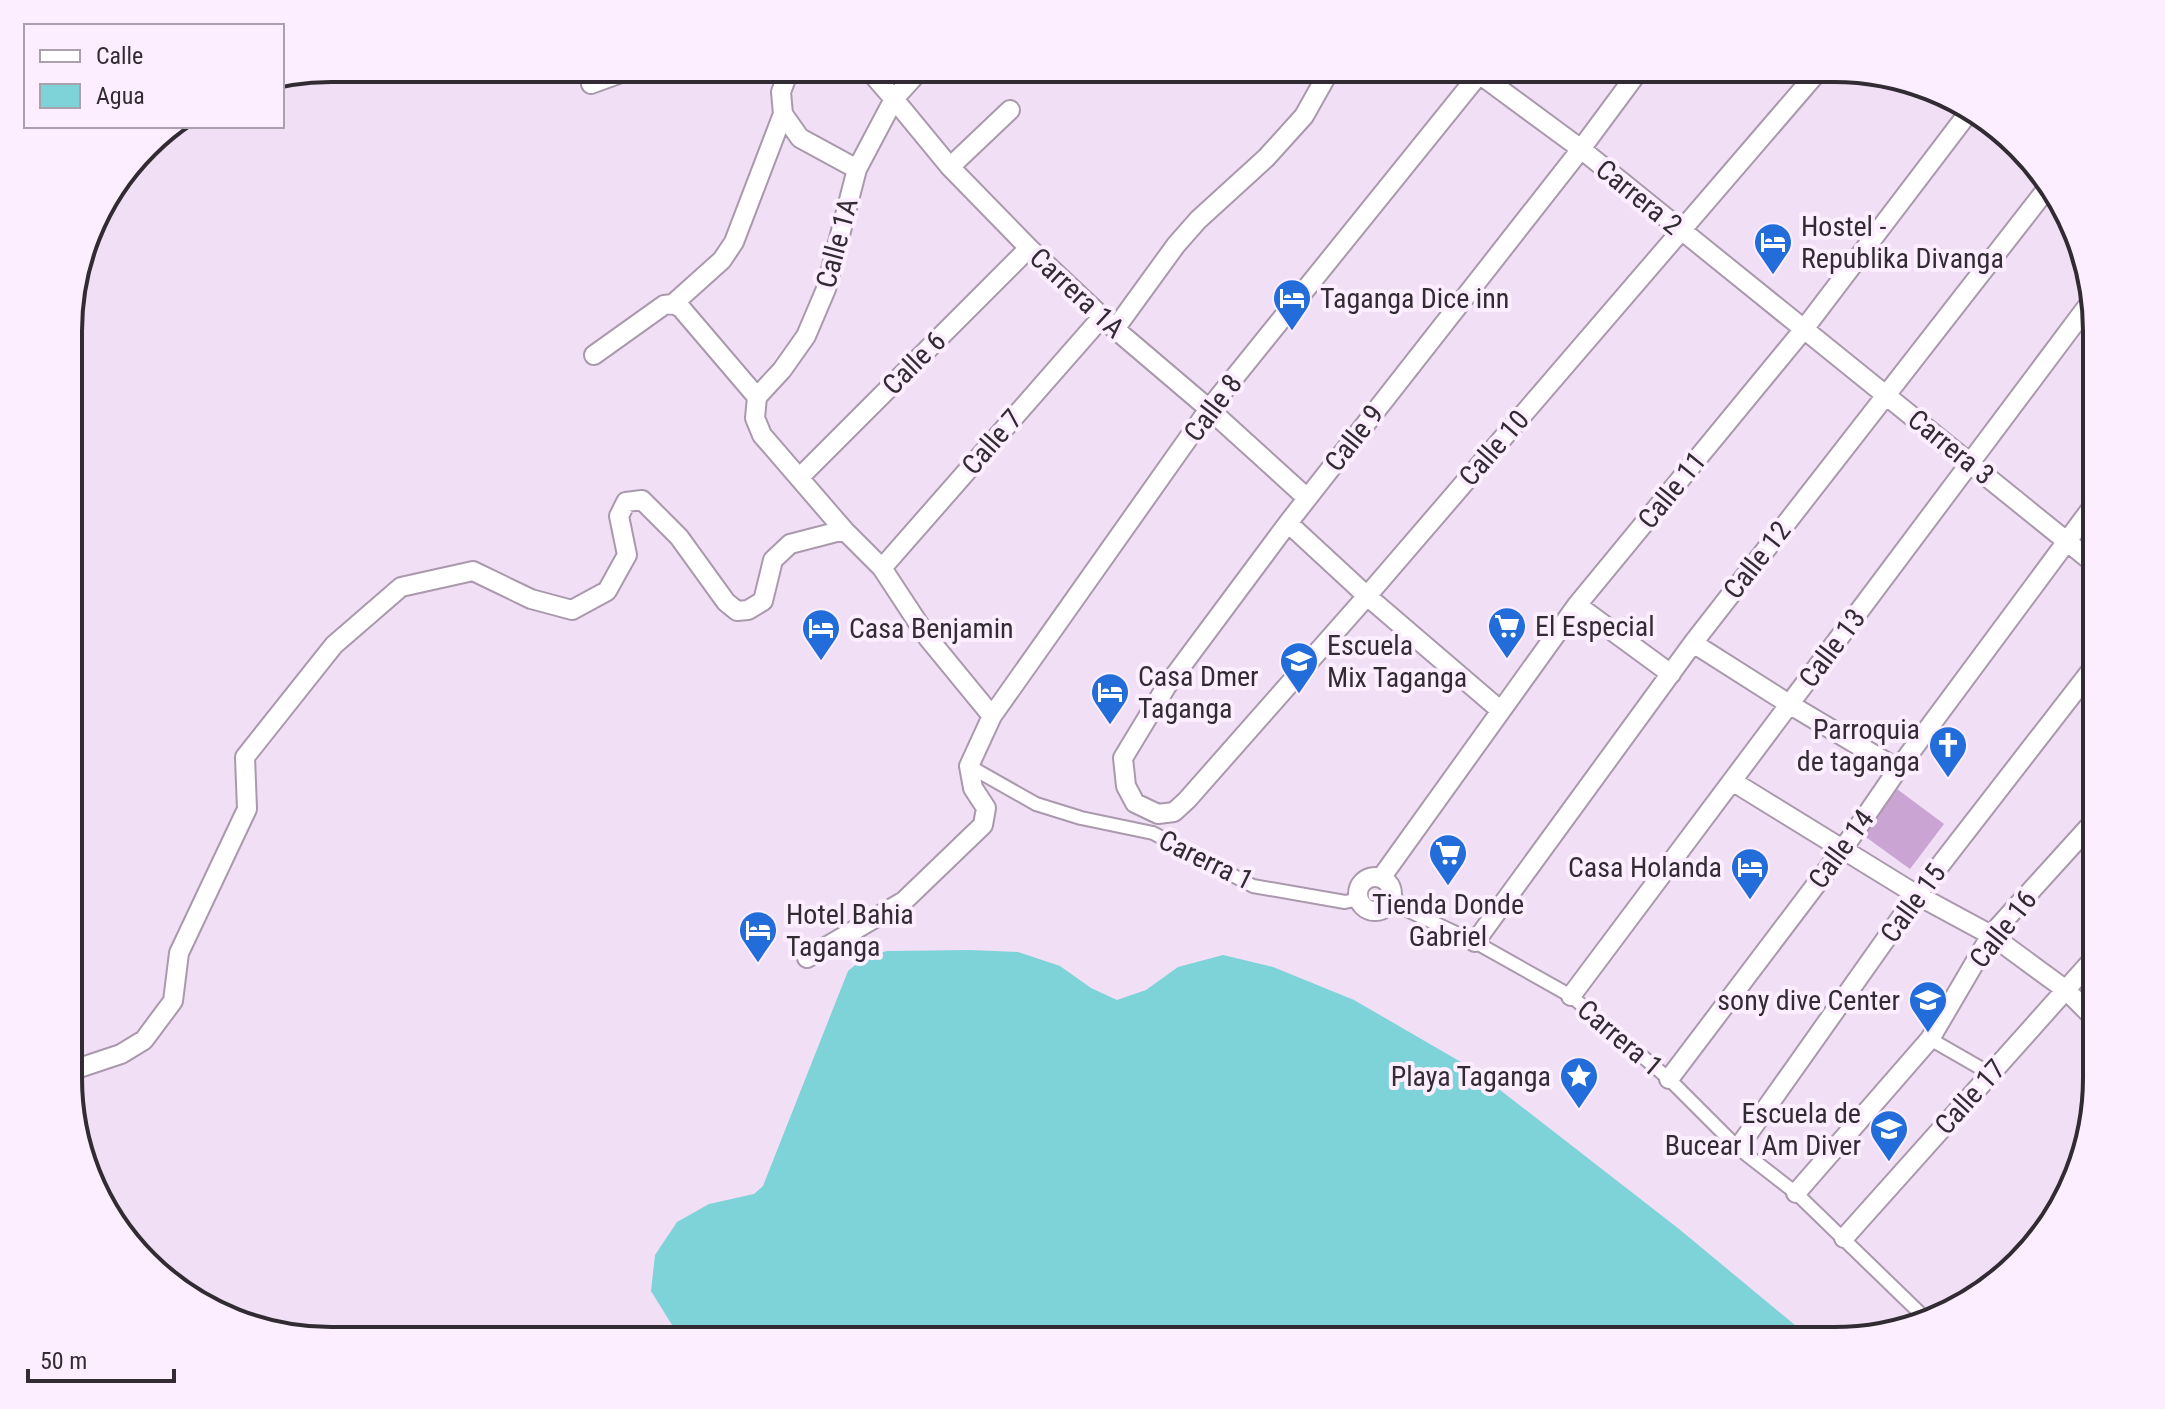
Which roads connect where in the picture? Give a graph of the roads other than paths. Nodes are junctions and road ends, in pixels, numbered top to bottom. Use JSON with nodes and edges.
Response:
{"nodes":[{"id":1,"x":596,"y":82,"type":"edge"},
{"id":2,"x":785,"y":82,"type":"edge"},
{"id":3,"x":879,"y":82,"type":"edge"},
{"id":4,"x":909,"y":82,"type":"edge"},
{"id":5,"x":1323,"y":82,"type":"edge"},
{"id":6,"x":1468,"y":82,"type":"edge"},
{"id":7,"x":1494,"y":82,"type":"edge"},
{"id":8,"x":1631,"y":82,"type":"edge"},
{"id":9,"x":1809,"y":82,"type":"edge"},
{"id":10,"x":591,"y":84,"type":"dead end"},
{"id":11,"x":894,"y":99,"type":"junction"},
{"id":12,"x":1010,"y":110,"type":"dead end"},
{"id":13,"x":783,"y":114,"type":"junction"},
{"id":14,"x":1964,"y":119,"type":"edge"},
{"id":15,"x":1581,"y":149,"type":"junction"},
{"id":16,"x":950,"y":167,"type":"junction"},
{"id":17,"x":857,"y":169,"type":"junction"},
{"id":18,"x":2042,"y":195,"type":"edge"},
{"id":19,"x":1680,"y":231,"type":"junction"},
{"id":20,"x":1029,"y":248,"type":"junction"},
{"id":21,"x":673,"y":304,"type":"junction"},
{"id":22,"x":2082,"y":313,"type":"edge"},
{"id":23,"x":1108,"y":323,"type":"junction"},
{"id":24,"x":1804,"y":329,"type":"junction"},
{"id":25,"x":594,"y":355,"type":"dead end"},
{"id":26,"x":1886,"y":395,"type":"junction"},
{"id":27,"x":757,"y":397,"type":"junction"},
{"id":28,"x":1209,"y":409,"type":"junction"},
{"id":29,"x":1970,"y":462,"type":"junction"},
{"id":30,"x":800,"y":477,"type":"junction"},
{"id":31,"x":1307,"y":498,"type":"junction"},
{"id":32,"x":2082,"y":522,"type":"edge"},
{"id":33,"x":1288,"y":523,"type":"junction"},
{"id":34,"x":844,"y":530,"type":"junction"},
{"id":35,"x":2068,"y":541,"type":"junction"},
{"id":36,"x":2082,"y":553,"type":"edge"},
{"id":37,"x":882,"y":568,"type":"junction"},
{"id":38,"x":1367,"y":596,"type":"junction"},
{"id":39,"x":1577,"y":605,"type":"junction"},
{"id":40,"x":1693,"y":643,"type":"junction"},
{"id":41,"x":1671,"y":674,"type":"junction"},
{"id":42,"x":2082,"y":682,"type":"edge"},
{"id":43,"x":1789,"y":704,"type":"junction"},
{"id":44,"x":1500,"y":710,"type":"junction"},
{"id":45,"x":992,"y":716,"type":"junction"},
{"id":46,"x":969,"y":766,"type":"junction"},
{"id":47,"x":1898,"y":769,"type":"junction"},
{"id":48,"x":1732,"y":781,"type":"junction"},
{"id":49,"x":1158,"y":814,"type":"joint"},
{"id":50,"x":2082,"y":834,"type":"edge"},
{"id":51,"x":1843,"y":849,"type":"junction"},
{"id":52,"x":1381,"y":878,"type":"junction"},
{"id":53,"x":1917,"y":895,"type":"junction"},
{"id":54,"x":1392,"y":896,"type":"junction"},
{"id":55,"x":1359,"y":899,"type":"junction"},
{"id":56,"x":1991,"y":935,"type":"junction"},
{"id":57,"x":1475,"y":942,"type":"junction"},
{"id":58,"x":807,"y":958,"type":"dead end"},
{"id":59,"x":2082,"y":972,"type":"edge"},
{"id":60,"x":2066,"y":990,"type":"junction"},
{"id":61,"x":1571,"y":996,"type":"junction"},
{"id":62,"x":2082,"y":1006,"type":"edge"},
{"id":63,"x":1930,"y":1039,"type":"junction"},
{"id":64,"x":82,"y":1067,"type":"edge"},
{"id":65,"x":1991,"y":1074,"type":"junction"},
{"id":66,"x":1669,"y":1079,"type":"junction"},
{"id":67,"x":1738,"y":1148,"type":"junction"},
{"id":68,"x":1796,"y":1193,"type":"junction"},
{"id":69,"x":1844,"y":1238,"type":"junction"},
{"id":70,"x":1919,"y":1312,"type":"edge"}],
"edges":[{"from":1,"to":10,"type":"street"},
{"from":2,"to":13,"type":"street"},
{"from":3,"to":11,"type":"street","name":"Carrera 1A"},
{"from":4,"to":11,"type":"street","name":"Calle 1A"},
{"from":5,"to":23,"type":"street"},
{"from":6,"to":28,"type":"street","name":"Calle 8"},
{"from":7,"to":15,"type":"street","name":"Carrera 2"},
{"from":8,"to":15,"type":"street","name":"Calle 9"},
{"from":9,"to":19,"type":"street","name":"Calle 10"},
{"from":11,"to":16,"type":"street","name":"Carrera 1A"},
{"from":11,"to":17,"type":"street","name":"Calle 1A"},
{"from":12,"to":16,"type":"street"},
{"from":13,"to":17,"type":"street"},
{"from":13,"to":21,"type":"street"},
{"from":14,"to":24,"type":"street","name":"Calle 11"},
{"from":15,"to":19,"type":"street","name":"Carrera 2"},
{"from":15,"to":31,"type":"street","name":"Calle 9"},
{"from":16,"to":20,"type":"street","name":"Carrera 1A"},
{"from":17,"to":27,"type":"street","name":"Calle 1A"},
{"from":18,"to":26,"type":"street","name":"Calle 12"},
{"from":19,"to":24,"type":"street","name":"Carrera 2"},
{"from":19,"to":38,"type":"street","name":"Calle 10"},
{"from":20,"to":23,"type":"street","name":"Carrera 1A"},
{"from":20,"to":30,"type":"street","name":"Calle 6"},
{"from":21,"to":25,"type":"street"},
{"from":21,"to":27,"type":"street"},
{"from":22,"to":29,"type":"street","name":"Calle 13"},
{"from":23,"to":28,"type":"street","name":"Carrera 1A"},
{"from":23,"to":37,"type":"street","name":"Calle 7"},
{"from":24,"to":26,"type":"street","name":"Carrera 3"},
{"from":24,"to":39,"type":"street","name":"Calle 11"},
{"from":26,"to":29,"type":"street","name":"Carrera 3"},
{"from":26,"to":40,"type":"street","name":"Calle 12"},
{"from":27,"to":30,"type":"street"},
{"from":28,"to":31,"type":"street","name":"Carrera 1A"},
{"from":28,"to":45,"type":"street","name":"Calle 8"},
{"from":29,"to":35,"type":"street","name":"Carrera 3"},
{"from":29,"to":43,"type":"street","name":"Calle 13"},
{"from":30,"to":34,"type":"street"},
{"from":31,"to":33,"type":"street","name":"Calle 9"},
{"from":32,"to":35,"type":"street","name":"Calle 14"},
{"from":33,"to":38,"type":"street"},
{"from":33,"to":49,"type":"street","name":"Calle 9"},
{"from":34,"to":37,"type":"street"},
{"from":34,"to":64,"type":"street"},
{"from":35,"to":36,"type":"street","name":"Carrera 3"},
{"from":35,"to":47,"type":"street","name":"Calle 14"},
{"from":37,"to":45,"type":"street"},
{"from":38,"to":44,"type":"street"},
{"from":38,"to":49,"type":"street","name":"Calle 10"},
{"from":39,"to":41,"type":"street"},
{"from":39,"to":44,"type":"street","name":"Calle 11"},
{"from":40,"to":41,"type":"street","name":"Calle 12"},
{"from":40,"to":43,"type":"street"},
{"from":41,"to":57,"type":"street","name":"Calle 12"},
{"from":42,"to":53,"type":"street","name":"Calle 15"},
{"from":43,"to":47,"type":"street"},
{"from":43,"to":48,"type":"street","name":"Calle 13"},
{"from":44,"to":52,"type":"street","name":"Calle 11"},
{"from":45,"to":46,"type":"street","name":"Calle 8"},
{"from":46,"to":55,"type":"street","name":"Carerra 1"},
{"from":46,"to":58,"type":"street"},
{"from":47,"to":51,"type":"street","name":"Calle 14"},
{"from":48,"to":51,"type":"street"},
{"from":48,"to":61,"type":"street","name":"Calle 13"},
{"from":50,"to":56,"type":"street","name":"Calle 16"},
{"from":51,"to":53,"type":"street"},
{"from":51,"to":66,"type":"street","name":"Calle 14"},
{"from":52,"to":54,"type":"street"},
{"from":52,"to":55,"type":"street"},
{"from":53,"to":56,"type":"street"},
{"from":53,"to":67,"type":"street","name":"Calle 15"},
{"from":54,"to":55,"type":"street"},
{"from":54,"to":57,"type":"street","name":"Carrera 1"},
{"from":56,"to":60,"type":"street"},
{"from":56,"to":63,"type":"street","name":"Calle 16"},
{"from":57,"to":61,"type":"street","name":"Carrera 1"},
{"from":59,"to":60,"type":"street","name":"Calle 17"},
{"from":60,"to":62,"type":"street"},
{"from":60,"to":65,"type":"street","name":"Calle 17"},
{"from":61,"to":66,"type":"street","name":"Carrera 1"},
{"from":63,"to":65,"type":"street"},
{"from":63,"to":68,"type":"street","name":"Calle 16"},
{"from":65,"to":69,"type":"street","name":"Calle 17"},
{"from":66,"to":67,"type":"street","name":"Carrera 1"},
{"from":67,"to":68,"type":"street","name":"Carrera 1"},
{"from":68,"to":69,"type":"street","name":"Carrera 1"},
{"from":69,"to":70,"type":"street","name":"Carrera 1"}]}
